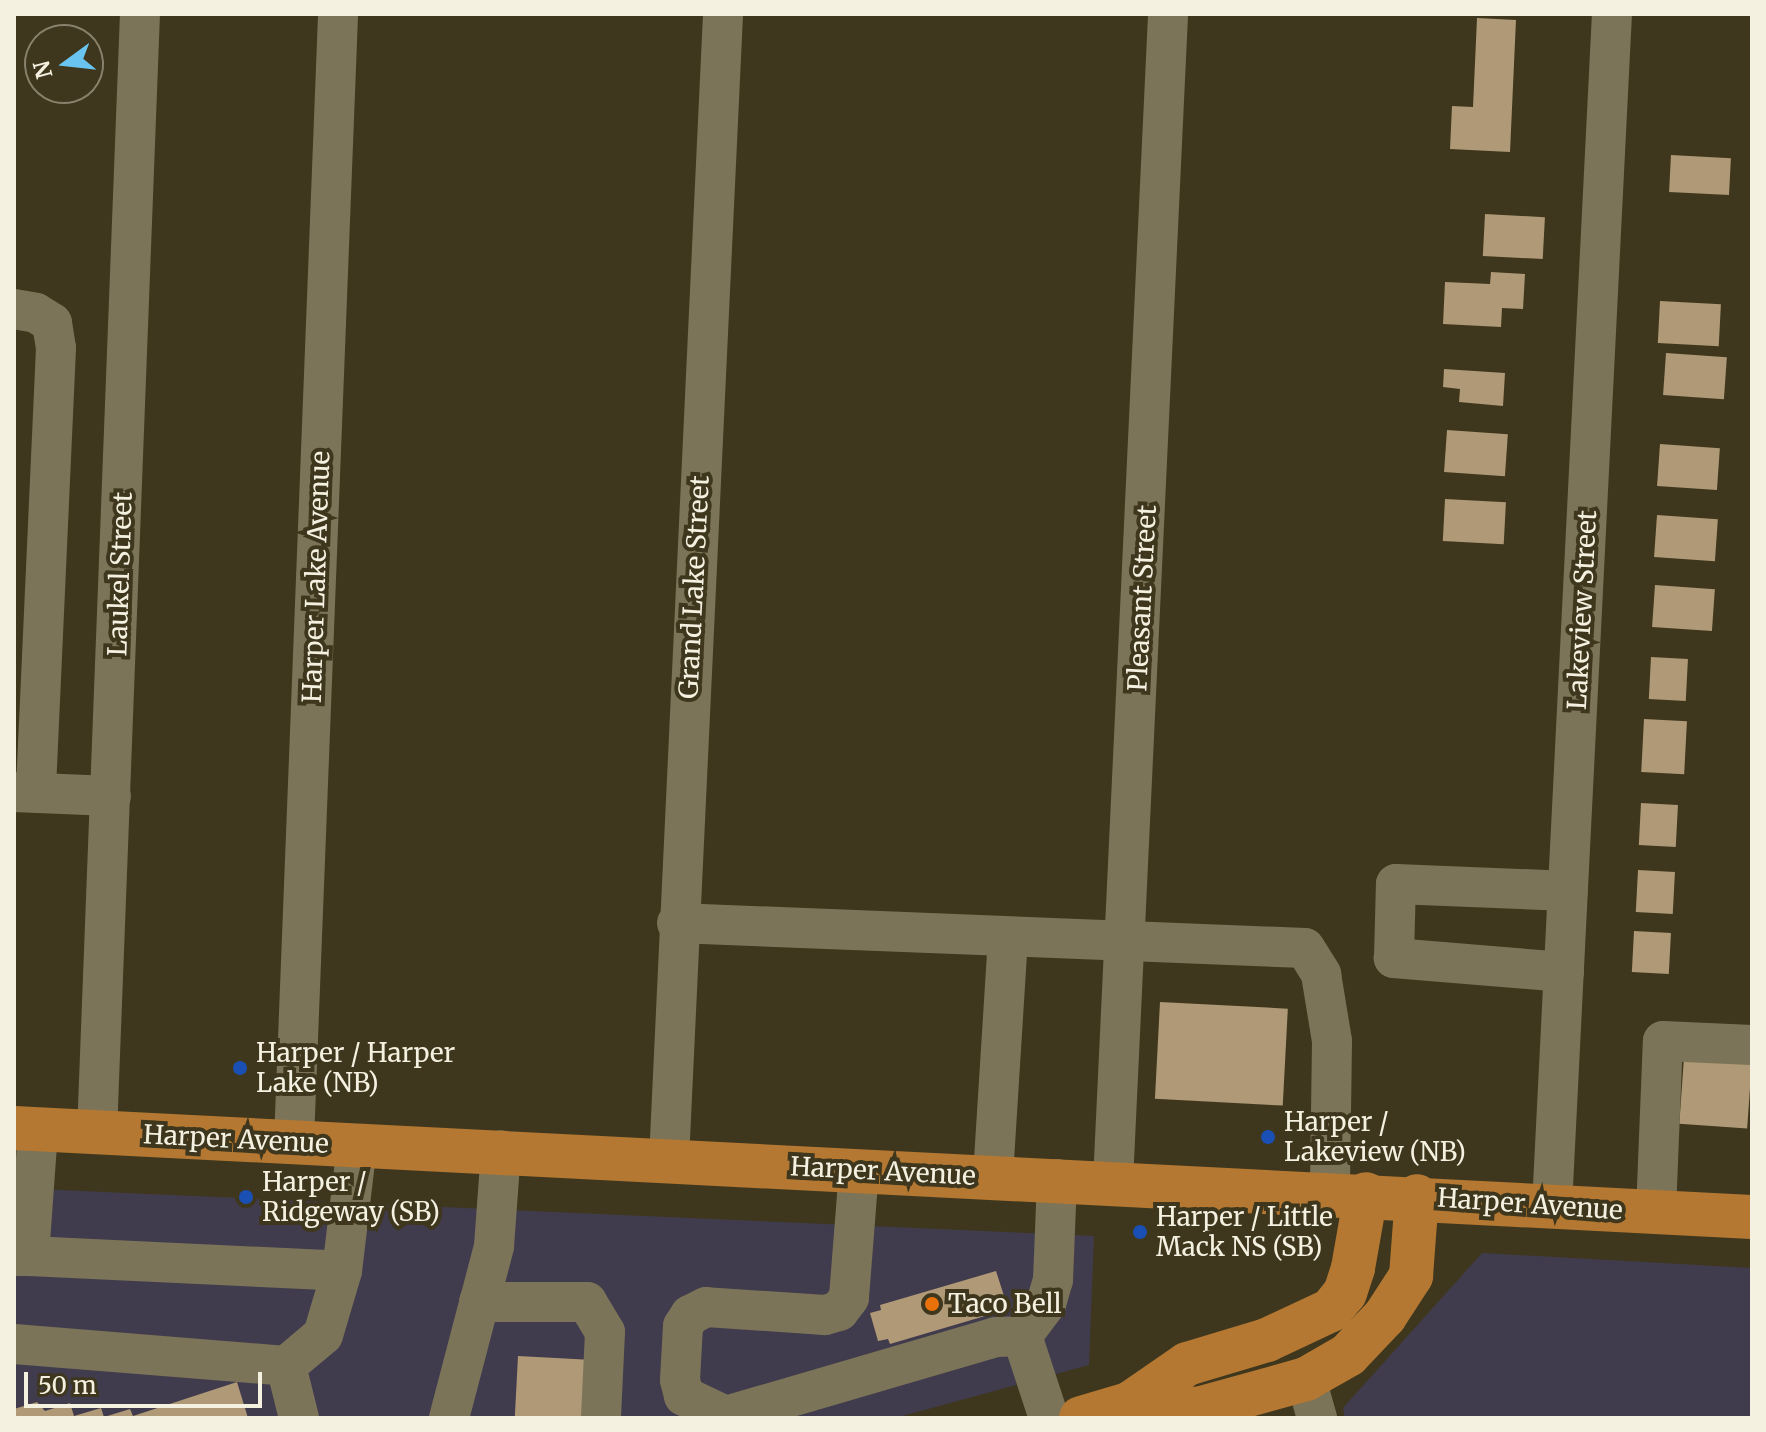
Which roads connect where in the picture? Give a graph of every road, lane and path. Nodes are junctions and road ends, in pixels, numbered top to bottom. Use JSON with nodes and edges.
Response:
{"nodes":[{"id":1,"x":140,"y":14,"type":"edge"},
{"id":2,"x":338,"y":14,"type":"edge"},
{"id":3,"x":723,"y":14,"type":"edge"},
{"id":4,"x":1168,"y":14,"type":"edge"},
{"id":5,"x":1612,"y":14,"type":"edge"},
{"id":6,"x":14,"y":309,"type":"edge"},
{"id":7,"x":25,"y":792,"type":"edge"},
{"id":8,"x":111,"y":796,"type":"junction"},
{"id":9,"x":1568,"y":891,"type":"junction"},
{"id":10,"x":677,"y":923,"type":"junction"},
{"id":11,"x":1008,"y":937,"type":"junction"},
{"id":12,"x":1127,"y":942,"type":"junction"},
{"id":13,"x":1564,"y":972,"type":"junction"},
{"id":14,"x":1752,"y":1045,"type":"edge"},
{"id":15,"x":26,"y":1128,"type":"edge"},
{"id":16,"x":97,"y":1133,"type":"junction"},
{"id":17,"x":294,"y":1141,"type":"junction"},
{"id":18,"x":357,"y":1145,"type":"junction"},
{"id":19,"x":501,"y":1150,"type":"junction"},
{"id":20,"x":669,"y":1160,"type":"junction"},
{"id":21,"x":859,"y":1170,"type":"junction"},
{"id":22,"x":993,"y":1176,"type":"junction"},
{"id":23,"x":1057,"y":1179,"type":"junction"},
{"id":24,"x":1113,"y":1182,"type":"junction"},
{"id":25,"x":1348,"y":1193,"type":"junction"},
{"id":26,"x":1417,"y":1196,"type":"junction"},
{"id":27,"x":1552,"y":1206,"type":"junction"},
{"id":28,"x":1656,"y":1212,"type":"junction"},
{"id":29,"x":1752,"y":1217,"type":"edge"},
{"id":30,"x":22,"y":1256,"type":"edge"},
{"id":31,"x":342,"y":1271,"type":"junction"},
{"id":32,"x":479,"y":1302,"type":"junction"},
{"id":33,"x":1022,"y":1336,"type":"junction"},
{"id":34,"x":14,"y":1344,"type":"edge"},
{"id":35,"x":286,"y":1366,"type":"junction"},
{"id":36,"x":1311,"y":1399,"type":"edge"},
{"id":37,"x":1129,"y":1404,"type":"junction"},
{"id":38,"x":299,"y":1418,"type":"edge"},
{"id":39,"x":449,"y":1418,"type":"edge"},
{"id":40,"x":601,"y":1418,"type":"edge"},
{"id":41,"x":1049,"y":1418,"type":"edge"},
{"id":42,"x":1081,"y":1418,"type":"edge"}],
"edges":[{"from":1,"to":8,"type":"street","name":"Laukel Street"},
{"from":2,"to":17,"type":"street","name":"Harper Lake Avenue"},
{"from":3,"to":10,"type":"street","name":"Grand Lake Street"},
{"from":4,"to":12,"type":"street","name":"Pleasant Street"},
{"from":5,"to":9,"type":"street","name":"Lakeview Street"},
{"from":6,"to":7,"type":"street"},
{"from":7,"to":8,"type":"street"},
{"from":8,"to":16,"type":"street","name":"Laukel Street"},
{"from":9,"to":13,"type":"street","name":"Lakeview Street"},
{"from":9,"to":13,"type":"street"},
{"from":10,"to":11,"type":"street"},
{"from":10,"to":20,"type":"street","name":"Grand Lake Street"},
{"from":11,"to":12,"type":"street"},
{"from":11,"to":22,"type":"street"},
{"from":12,"to":24,"type":"street","name":"Pleasant Street"},
{"from":12,"to":25,"type":"street"},
{"from":13,"to":27,"type":"street","name":"Lakeview Street"},
{"from":14,"to":28,"type":"street"},
{"from":15,"to":16,"type":"main road","name":"Harper Avenue"},
{"from":15,"to":30,"type":"street"},
{"from":16,"to":17,"type":"main road","name":"Harper Avenue"},
{"from":17,"to":18,"type":"main road","name":"Harper Avenue"},
{"from":18,"to":19,"type":"main road","name":"Harper Avenue"},
{"from":18,"to":31,"type":"street"},
{"from":19,"to":20,"type":"main road","name":"Harper Avenue"},
{"from":19,"to":32,"type":"street"},
{"from":20,"to":21,"type":"main road","name":"Harper Avenue"},
{"from":21,"to":22,"type":"main road","name":"Harper Avenue"},
{"from":21,"to":33,"type":"street"},
{"from":22,"to":23,"type":"main road","name":"Harper Avenue"},
{"from":23,"to":24,"type":"main road","name":"Harper Avenue"},
{"from":23,"to":33,"type":"street"},
{"from":24,"to":25,"type":"main road","name":"Harper Avenue"},
{"from":25,"to":26,"type":"main road","name":"Harper Avenue"},
{"from":25,"to":37,"type":"main road"},
{"from":26,"to":27,"type":"main road","name":"Harper Avenue"},
{"from":26,"to":36,"type":"main road"},
{"from":27,"to":28,"type":"main road","name":"Harper Avenue"},
{"from":28,"to":29,"type":"main road","name":"Harper Avenue"},
{"from":30,"to":31,"type":"street"},
{"from":31,"to":35,"type":"street"},
{"from":32,"to":39,"type":"street"},
{"from":32,"to":40,"type":"street"},
{"from":33,"to":41,"type":"street"},
{"from":34,"to":35,"type":"street"},
{"from":35,"to":38,"type":"street"},
{"from":36,"to":37,"type":"main road"},
{"from":37,"to":42,"type":"main road"}]}
